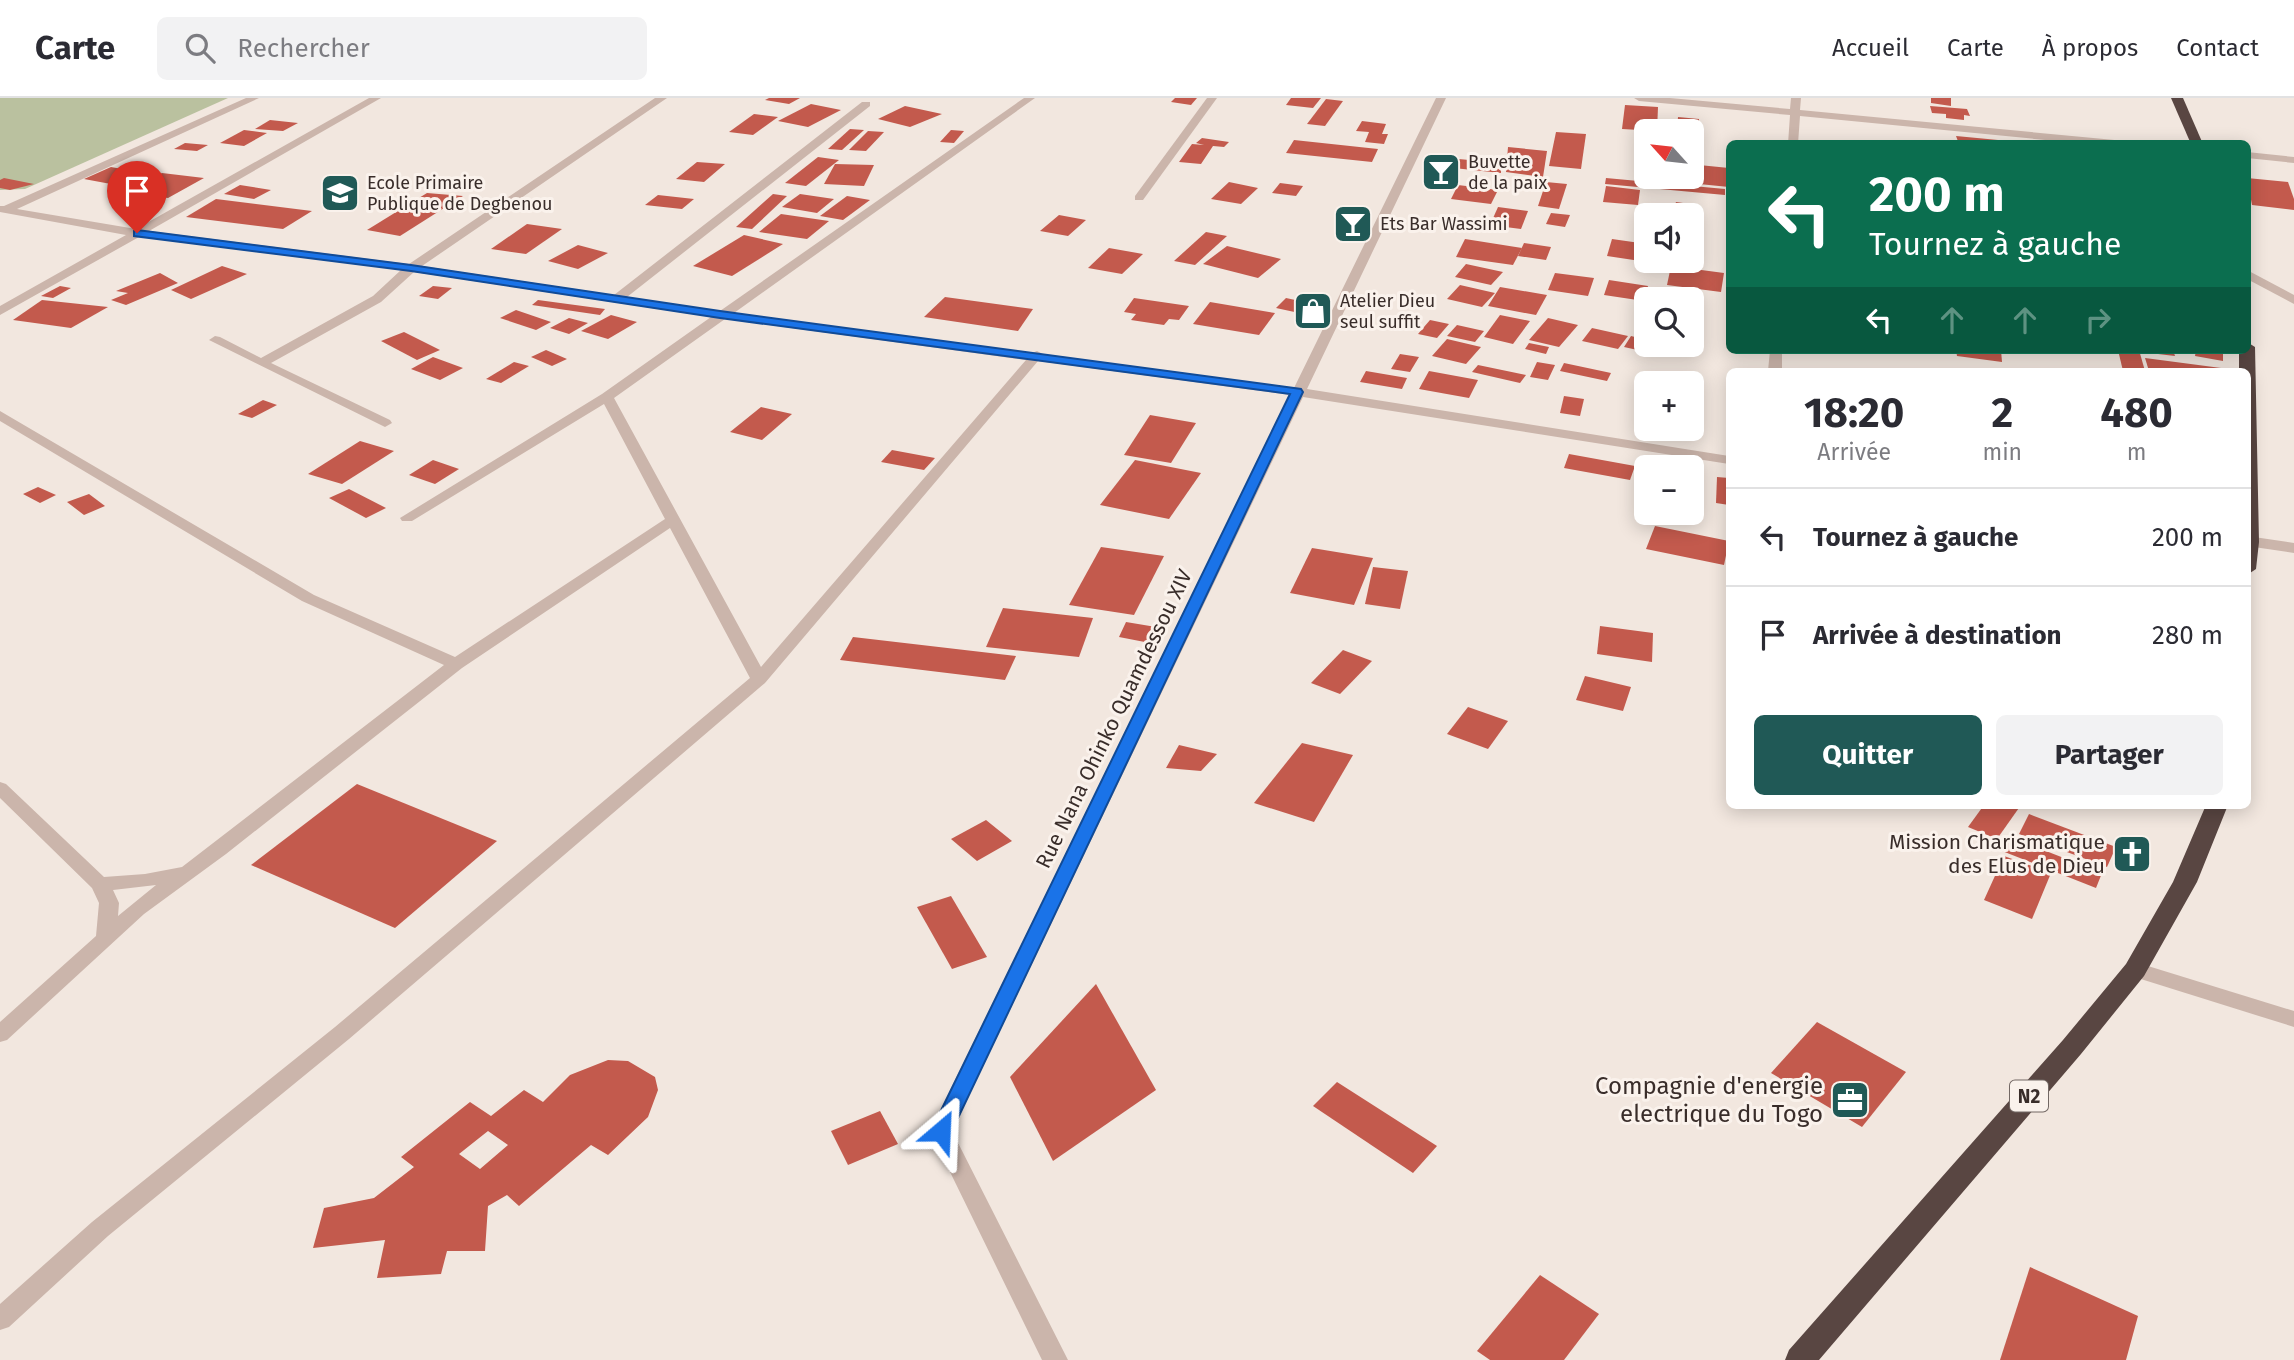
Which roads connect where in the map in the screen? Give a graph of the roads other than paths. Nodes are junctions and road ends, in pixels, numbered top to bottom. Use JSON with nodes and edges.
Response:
{"nodes":[{"id":1,"x":254,"y":98,"type":"edge"},
{"id":2,"x":376,"y":98,"type":"edge"},
{"id":3,"x":662,"y":98,"type":"edge"},
{"id":4,"x":1030,"y":98,"type":"edge"},
{"id":5,"x":1212,"y":98,"type":"edge"},
{"id":6,"x":1441,"y":98,"type":"edge"},
{"id":7,"x":1639,"y":98,"type":"edge"},
{"id":8,"x":1796,"y":98,"type":"edge"},
{"id":9,"x":2176,"y":98,"type":"edge"},
{"id":10,"x":866,"y":104,"type":"dead end"},
{"id":11,"x":1795,"y":114,"type":"junction"},
{"id":12,"x":1793,"y":140,"type":"edge"},
{"id":13,"x":2081,"y":140,"type":"edge"},
{"id":14,"x":2195,"y":140,"type":"edge"},
{"id":15,"x":2251,"y":155,"type":"edge"},
{"id":16,"x":2294,"y":160,"type":"edge"},
{"id":17,"x":1139,"y":198,"type":"dead end"},
{"id":18,"x":3,"y":210,"type":"edge"},
{"id":19,"x":137,"y":233,"type":"junction"},
{"id":20,"x":411,"y":268,"type":"junction"},
{"id":21,"x":2251,"y":276,"type":"edge"},
{"id":22,"x":617,"y":299,"type":"junction"},
{"id":23,"x":2294,"y":300,"type":"edge"},
{"id":24,"x":0,"y":311,"type":"edge"},
{"id":25,"x":720,"y":315,"type":"junction"},
{"id":26,"x":215,"y":340,"type":"dead end"},
{"id":27,"x":1037,"y":355,"type":"junction"},
{"id":28,"x":261,"y":363,"type":"junction"},
{"id":29,"x":1297,"y":392,"type":"junction"},
{"id":30,"x":607,"y":397,"type":"junction"},
{"id":31,"x":0,"y":415,"type":"edge"},
{"id":32,"x":385,"y":423,"type":"dead end"},
{"id":33,"x":1726,"y":460,"type":"edge"},
{"id":34,"x":407,"y":517,"type":"dead end"},
{"id":35,"x":673,"y":520,"type":"junction"},
{"id":36,"x":2251,"y":541,"type":"edge"},
{"id":37,"x":2294,"y":548,"type":"edge"},
{"id":38,"x":456,"y":664,"type":"junction"},
{"id":39,"x":759,"y":679,"type":"junction"},
{"id":40,"x":0,"y":788,"type":"edge"},
{"id":41,"x":2215,"y":809,"type":"edge"},
{"id":42,"x":219,"y":849,"type":"junction"},
{"id":43,"x":100,"y":884,"type":"junction"},
{"id":44,"x":84,"y":957,"type":"junction"},
{"id":45,"x":2135,"y":970,"type":"junction"},
{"id":46,"x":2294,"y":1019,"type":"edge"},
{"id":47,"x":0,"y":1034,"type":"edge"},
{"id":48,"x":0,"y":1319,"type":"edge"},
{"id":49,"x":1055,"y":1360,"type":"edge"},
{"id":50,"x":1800,"y":1360,"type":"edge"}],
"edges":[{"from":1,"to":18,"type":"street"},
{"from":2,"to":19,"type":"street"},
{"from":3,"to":20,"type":"street"},
{"from":4,"to":25,"type":"street"},
{"from":5,"to":17,"type":"street"},
{"from":6,"to":29,"type":"street","name":"Rue Nana Ohinko Quamdessou XIV"},
{"from":7,"to":11,"type":"street"},
{"from":8,"to":11,"type":"street"},
{"from":9,"to":14,"type":"highway"},
{"from":10,"to":22,"type":"street"},
{"from":11,"to":12,"type":"street"},
{"from":11,"to":13,"type":"street"},
{"from":15,"to":16,"type":"street"},
{"from":18,"to":19,"type":"street"},
{"from":19,"to":20,"type":"street"},
{"from":19,"to":24,"type":"street"},
{"from":20,"to":22,"type":"street"},
{"from":20,"to":28,"type":"street"},
{"from":21,"to":23,"type":"street"},
{"from":22,"to":25,"type":"street"},
{"from":25,"to":27,"type":"street"},
{"from":25,"to":30,"type":"street"},
{"from":26,"to":28,"type":"street"},
{"from":27,"to":29,"type":"street"},
{"from":27,"to":39,"type":"street"},
{"from":28,"to":32,"type":"street"},
{"from":29,"to":33,"type":"street"},
{"from":29,"to":49,"type":"street","name":"Rue Nana Ohinko Quamdessou XIV"},
{"from":30,"to":34,"type":"street"},
{"from":30,"to":35,"type":"street"},
{"from":31,"to":38,"type":"street"},
{"from":35,"to":38,"type":"street"},
{"from":35,"to":39,"type":"street"},
{"from":36,"to":37,"type":"street"},
{"from":38,"to":42,"type":"street"},
{"from":39,"to":48,"type":"street"},
{"from":40,"to":43,"type":"street"},
{"from":41,"to":45,"type":"highway","number":"N2"},
{"from":42,"to":43,"type":"street"},
{"from":42,"to":44,"type":"street"},
{"from":43,"to":44,"type":"street"},
{"from":44,"to":47,"type":"street"},
{"from":45,"to":46,"type":"street"},
{"from":45,"to":50,"type":"highway","number":"N2"}]}
